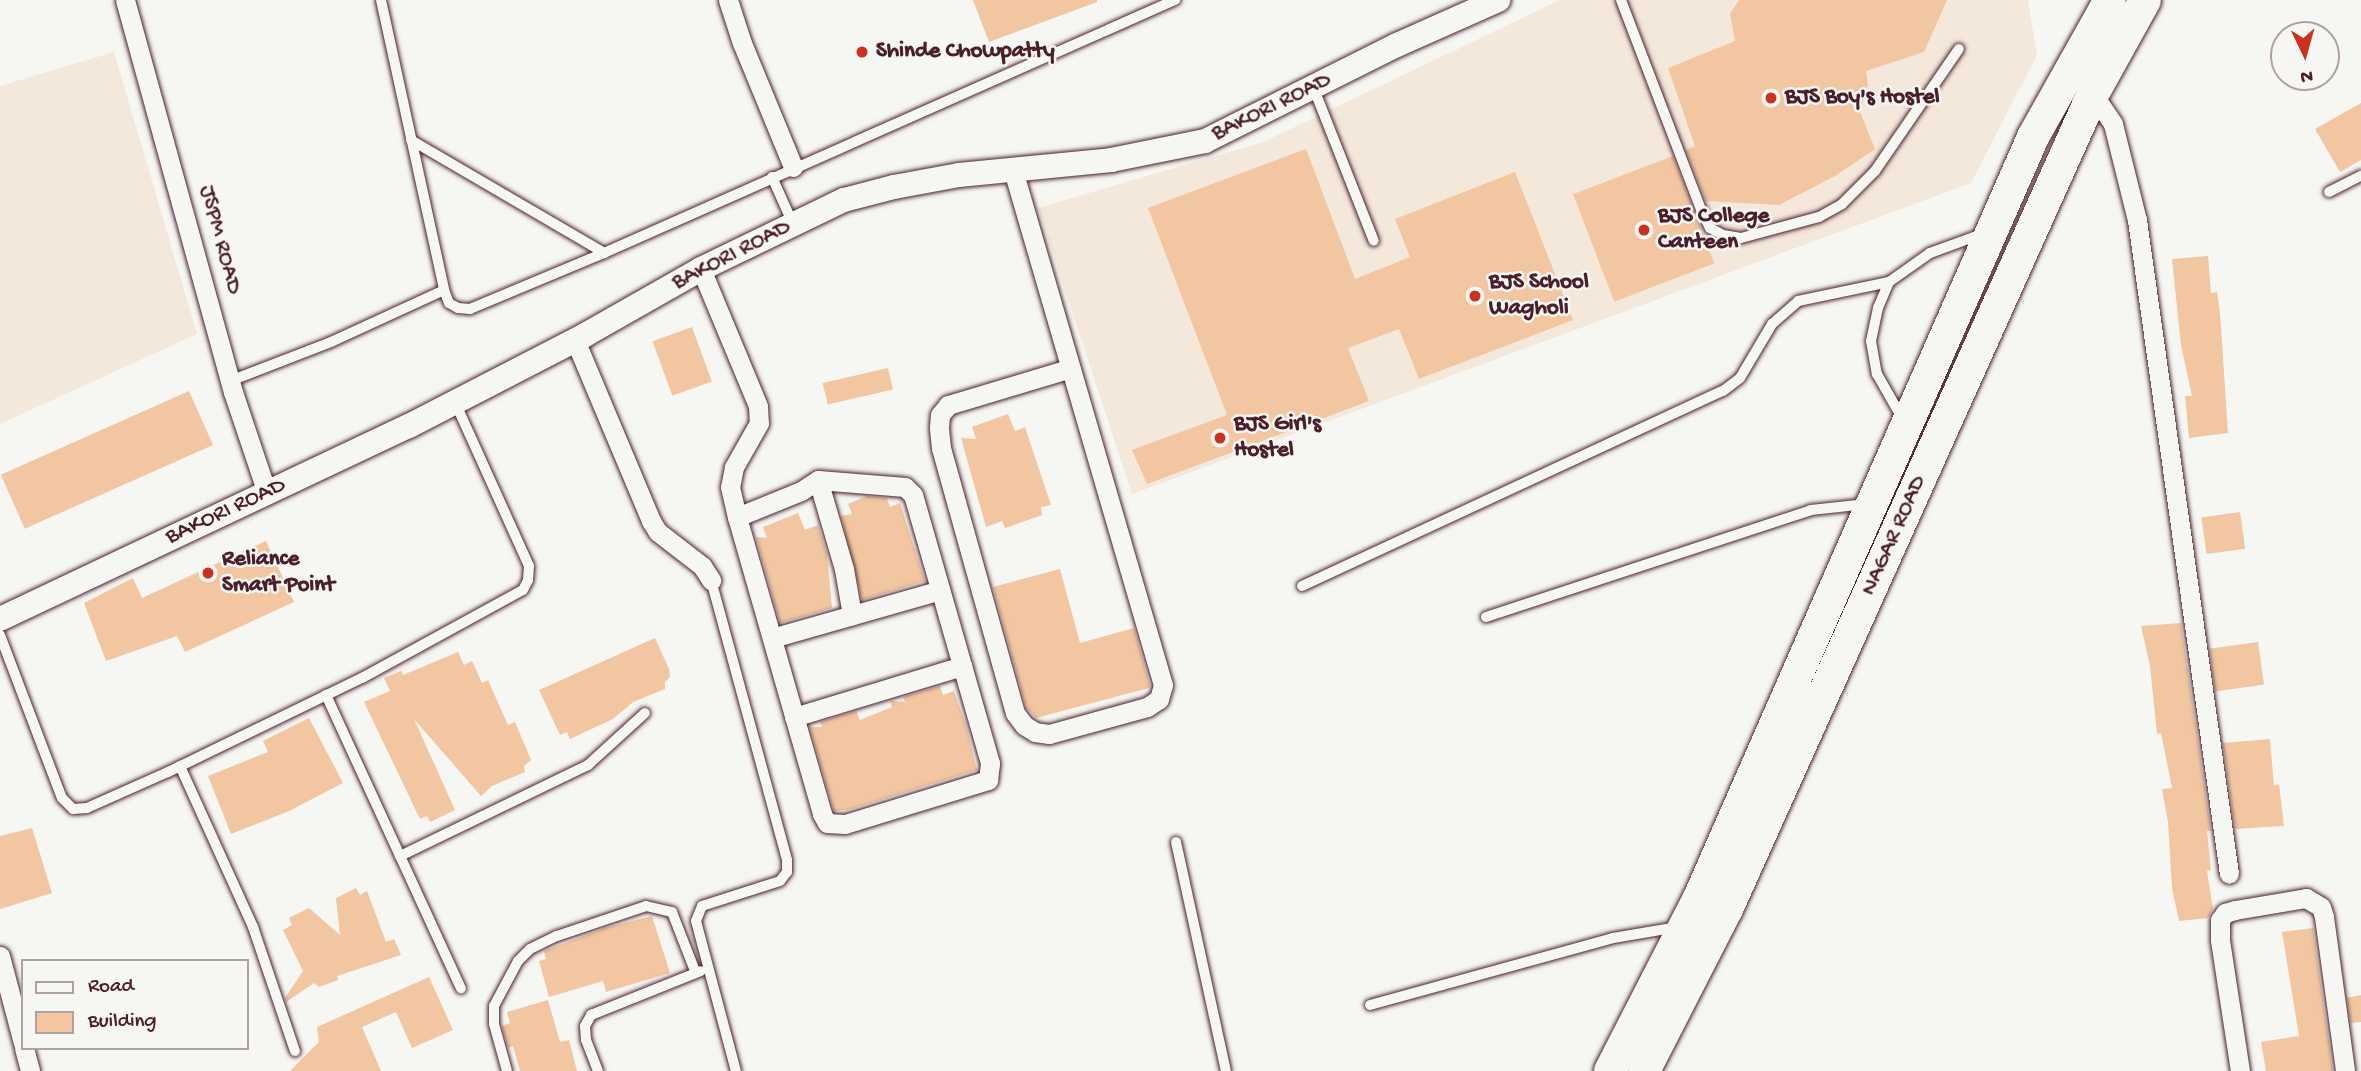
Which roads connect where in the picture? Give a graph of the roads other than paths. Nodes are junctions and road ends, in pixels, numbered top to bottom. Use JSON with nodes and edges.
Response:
{"nodes":[{"id":1,"x":125,"y":0,"type":"edge"},
{"id":2,"x":381,"y":0,"type":"edge"},
{"id":3,"x":729,"y":0,"type":"edge"},
{"id":4,"x":1175,"y":0,"type":"edge"},
{"id":5,"x":1498,"y":0,"type":"edge"},
{"id":6,"x":1621,"y":0,"type":"edge"},
{"id":7,"x":2110,"y":0,"type":"edge"},
{"id":8,"x":2145,"y":0,"type":"edge"},
{"id":9,"x":1959,"y":48,"type":"dead end"},
{"id":10,"x":1314,"y":88,"type":"junction"},
{"id":11,"x":2093,"y":94,"type":"junction"},
{"id":12,"x":411,"y":140,"type":"junction"},
{"id":13,"x":793,"y":167,"type":"junction"},
{"id":14,"x":1013,"y":170,"type":"junction"},
{"id":15,"x":2361,"y":176,"type":"edge"},
{"id":16,"x":772,"y":177,"type":"junction"},
{"id":17,"x":2329,"y":192,"type":"dead end"},
{"id":18,"x":793,"y":224,"type":"junction"},
{"id":19,"x":1993,"y":231,"type":"junction"},
{"id":20,"x":1374,"y":241,"type":"dead end"},
{"id":21,"x":604,"y":253,"type":"junction"},
{"id":22,"x":701,"y":269,"type":"junction"},
{"id":23,"x":1889,"y":282,"type":"junction"},
{"id":24,"x":444,"y":290,"type":"junction"},
{"id":25,"x":575,"y":340,"type":"junction"},
{"id":26,"x":1071,"y":368,"type":"junction"},
{"id":27,"x":230,"y":381,"type":"junction"},
{"id":28,"x":454,"y":401,"type":"junction"},
{"id":29,"x":1907,"y":426,"type":"junction"},
{"id":30,"x":818,"y":480,"type":"junction"},
{"id":31,"x":267,"y":493,"type":"junction"},
{"id":32,"x":1872,"y":504,"type":"junction"},
{"id":33,"x":737,"y":517,"type":"junction"},
{"id":34,"x":711,"y":580,"type":"joint"},
{"id":35,"x":1302,"y":586,"type":"dead end"},
{"id":36,"x":940,"y":590,"type":"junction"},
{"id":37,"x":852,"y":615,"type":"junction"},
{"id":38,"x":1486,"y":617,"type":"dead end"},
{"id":39,"x":0,"y":619,"type":"edge"},
{"id":40,"x":0,"y":635,"type":"edge"},
{"id":41,"x":772,"y":638,"type":"junction"},
{"id":42,"x":962,"y":666,"type":"junction"},
{"id":43,"x":326,"y":695,"type":"junction"},
{"id":44,"x":645,"y":713,"type":"dead end"},
{"id":45,"x":794,"y":717,"type":"junction"},
{"id":46,"x":180,"y":766,"type":"junction"},
{"id":47,"x":1176,"y":842,"type":"dead end"},
{"id":48,"x":400,"y":856,"type":"junction"},
{"id":49,"x":2229,"y":874,"type":"dead end"},
{"id":50,"x":1685,"y":926,"type":"junction"},
{"id":51,"x":0,"y":956,"type":"edge"},
{"id":52,"x":695,"y":971,"type":"junction"},
{"id":53,"x":710,"y":971,"type":"junction"},
{"id":54,"x":461,"y":988,"type":"dead end"},
{"id":55,"x":1370,"y":1005,"type":"dead end"},
{"id":56,"x":21,"y":1035,"type":"edge"},
{"id":57,"x":25,"y":1050,"type":"edge"},
{"id":58,"x":295,"y":1051,"type":"dead end"},
{"id":59,"x":30,"y":1071,"type":"edge"},
{"id":60,"x":507,"y":1071,"type":"edge"},
{"id":61,"x":598,"y":1071,"type":"edge"},
{"id":62,"x":736,"y":1071,"type":"edge"},
{"id":63,"x":1226,"y":1071,"type":"edge"},
{"id":64,"x":1611,"y":1071,"type":"edge"},
{"id":65,"x":1644,"y":1071,"type":"edge"},
{"id":66,"x":2240,"y":1071,"type":"edge"},
{"id":67,"x":2345,"y":1071,"type":"edge"}],
"edges":[{"from":1,"to":27,"type":"street","name":"JSPM ROAD"},
{"from":2,"to":12,"type":"lane"},
{"from":3,"to":13,"type":"street"},
{"from":4,"to":13,"type":"lane"},
{"from":5,"to":10,"type":"street","name":"BAKORI ROAD"},
{"from":6,"to":9,"type":"lane"},
{"from":7,"to":19,"type":"highway","name":"NAGAR ROAD"},
{"from":8,"to":11,"type":"highway","name":"NAGAR ROAD"},
{"from":10,"to":14,"type":"street","name":"BAKORI ROAD"},
{"from":10,"to":20,"type":"lane"},
{"from":11,"to":49,"type":"street"},
{"from":11,"to":65,"type":"highway","name":"NAGAR ROAD"},
{"from":12,"to":21,"type":"lane"},
{"from":12,"to":24,"type":"lane"},
{"from":13,"to":16,"type":"lane"},
{"from":14,"to":18,"type":"street","name":"BAKORI ROAD"},
{"from":14,"to":26,"type":"street"},
{"from":15,"to":17,"type":"lane"},
{"from":16,"to":18,"type":"lane"},
{"from":16,"to":21,"type":"lane"},
{"from":18,"to":22,"type":"street","name":"BAKORI ROAD"},
{"from":19,"to":23,"type":"lane"},
{"from":19,"to":29,"type":"highway","name":"NAGAR ROAD"},
{"from":21,"to":24,"type":"lane"},
{"from":22,"to":25,"type":"street","name":"BAKORI ROAD"},
{"from":22,"to":33,"type":"street"},
{"from":23,"to":29,"type":"lane"},
{"from":23,"to":35,"type":"lane"},
{"from":24,"to":27,"type":"lane"},
{"from":25,"to":28,"type":"street","name":"BAKORI ROAD"},
{"from":25,"to":34,"type":"street"},
{"from":26,"to":26,"type":"street"},
{"from":27,"to":31,"type":"street","name":"JSPM ROAD"},
{"from":28,"to":31,"type":"street","name":"BAKORI ROAD"},
{"from":28,"to":43,"type":"lane"},
{"from":29,"to":32,"type":"highway","name":"NAGAR ROAD"},
{"from":30,"to":33,"type":"street"},
{"from":30,"to":36,"type":"street"},
{"from":30,"to":37,"type":"street"},
{"from":31,"to":39,"type":"street","name":"BAKORI ROAD"},
{"from":32,"to":38,"type":"lane"},
{"from":32,"to":50,"type":"highway","name":"NAGAR ROAD"},
{"from":33,"to":41,"type":"street"},
{"from":34,"to":53,"type":"lane"},
{"from":36,"to":37,"type":"street"},
{"from":36,"to":42,"type":"street"},
{"from":37,"to":41,"type":"street"},
{"from":40,"to":46,"type":"lane"},
{"from":41,"to":45,"type":"street"},
{"from":42,"to":45,"type":"street"},
{"from":42,"to":45,"type":"street"},
{"from":43,"to":46,"type":"lane"},
{"from":43,"to":48,"type":"lane"},
{"from":44,"to":48,"type":"lane"},
{"from":46,"to":58,"type":"lane"},
{"from":47,"to":63,"type":"lane"},
{"from":48,"to":54,"type":"lane"},
{"from":50,"to":55,"type":"lane"},
{"from":50,"to":64,"type":"highway","name":"NAGAR ROAD"},
{"from":51,"to":56,"type":"street"},
{"from":52,"to":53,"type":"lane"},
{"from":52,"to":60,"type":"lane"},
{"from":52,"to":61,"type":"lane"},
{"from":53,"to":62,"type":"lane"},
{"from":57,"to":59,"type":"street"},
{"from":66,"to":67,"type":"street"}]}
